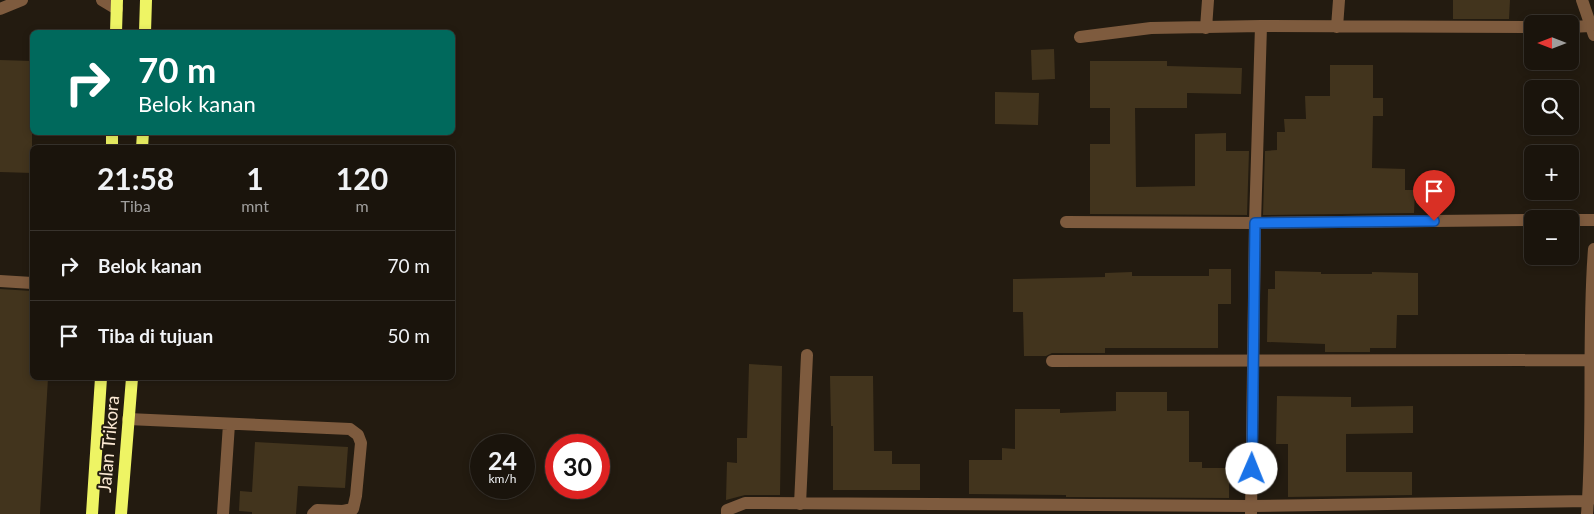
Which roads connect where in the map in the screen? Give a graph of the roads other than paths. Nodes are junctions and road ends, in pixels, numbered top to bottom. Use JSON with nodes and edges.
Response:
{"nodes":[{"id":1,"x":102,"y":0,"type":"edge"},
{"id":2,"x":146,"y":0,"type":"edge"},
{"id":3,"x":1208,"y":0,"type":"edge"},
{"id":4,"x":1339,"y":0,"type":"edge"},
{"id":5,"x":1582,"y":0,"type":"edge"},
{"id":6,"x":117,"y":5,"type":"edge"},
{"id":7,"x":1261,"y":26,"type":"junction"},
{"id":8,"x":1337,"y":27,"type":"junction"},
{"id":9,"x":1524,"y":27,"type":"edge"},
{"id":10,"x":1206,"y":28,"type":"junction"},
{"id":11,"x":1579,"y":29,"type":"edge"},
{"id":12,"x":116,"y":30,"type":"edge"},
{"id":13,"x":145,"y":30,"type":"edge"},
{"id":14,"x":1592,"y":31,"type":"edge"},
{"id":15,"x":1080,"y":37,"type":"dead end"},
{"id":16,"x":1524,"y":220,"type":"edge"},
{"id":17,"x":1579,"y":220,"type":"edge"},
{"id":18,"x":1594,"y":220,"type":"edge"},
{"id":19,"x":1066,"y":222,"type":"dead end"},
{"id":20,"x":1255,"y":223,"type":"junction"},
{"id":21,"x":1594,"y":249,"type":"edge"},
{"id":22,"x":0,"y":281,"type":"edge"},
{"id":23,"x":30,"y":283,"type":"edge"},
{"id":24,"x":806,"y":355,"type":"dead end"},
{"id":25,"x":1253,"y":360,"type":"junction"},
{"id":26,"x":1592,"y":360,"type":"junction"},
{"id":27,"x":1052,"y":361,"type":"dead end"},
{"id":28,"x":101,"y":380,"type":"edge"},
{"id":29,"x":132,"y":380,"type":"edge"},
{"id":30,"x":128,"y":419,"type":"junction"},
{"id":31,"x":229,"y":424,"type":"junction"},
{"id":32,"x":800,"y":504,"type":"junction"},
{"id":33,"x":1588,"y":508,"type":"edge"},
{"id":34,"x":940,"y":509,"type":"edge"},
{"id":35,"x":1251,"y":510,"type":"edge"},
{"id":36,"x":92,"y":514,"type":"edge"},
{"id":37,"x":121,"y":514,"type":"edge"},
{"id":38,"x":223,"y":514,"type":"edge"},
{"id":39,"x":313,"y":514,"type":"edge"},
{"id":40,"x":727,"y":514,"type":"edge"}],
"edges":[{"from":1,"to":6,"type":"street"},
{"from":2,"to":13,"type":"main road"},
{"from":3,"to":10,"type":"street"},
{"from":4,"to":8,"type":"street"},
{"from":5,"to":14,"type":"street"},
{"from":6,"to":12,"type":"main road"},
{"from":7,"to":8,"type":"street"},
{"from":7,"to":10,"type":"street"},
{"from":7,"to":20,"type":"street"},
{"from":8,"to":9,"type":"street"},
{"from":10,"to":15,"type":"street"},
{"from":11,"to":14,"type":"street"},
{"from":16,"to":20,"type":"street"},
{"from":17,"to":18,"type":"street"},
{"from":19,"to":20,"type":"street"},
{"from":20,"to":25,"type":"street"},
{"from":21,"to":26,"type":"street"},
{"from":22,"to":23,"type":"street"},
{"from":24,"to":32,"type":"street"},
{"from":25,"to":26,"type":"street"},
{"from":25,"to":27,"type":"street"},
{"from":25,"to":35,"type":"street"},
{"from":26,"to":33,"type":"street"},
{"from":28,"to":36,"type":"main road","name":"Jalan Trikora"},
{"from":29,"to":30,"type":"main road","name":"Jalan Trikora"},
{"from":30,"to":31,"type":"street"},
{"from":30,"to":37,"type":"main road","name":"Jalan Trikora"},
{"from":31,"to":38,"type":"street"},
{"from":31,"to":39,"type":"street"},
{"from":32,"to":34,"type":"street"},
{"from":32,"to":40,"type":"street"},
{"from":33,"to":35,"type":"street"},
{"from":34,"to":35,"type":"street"}]}
